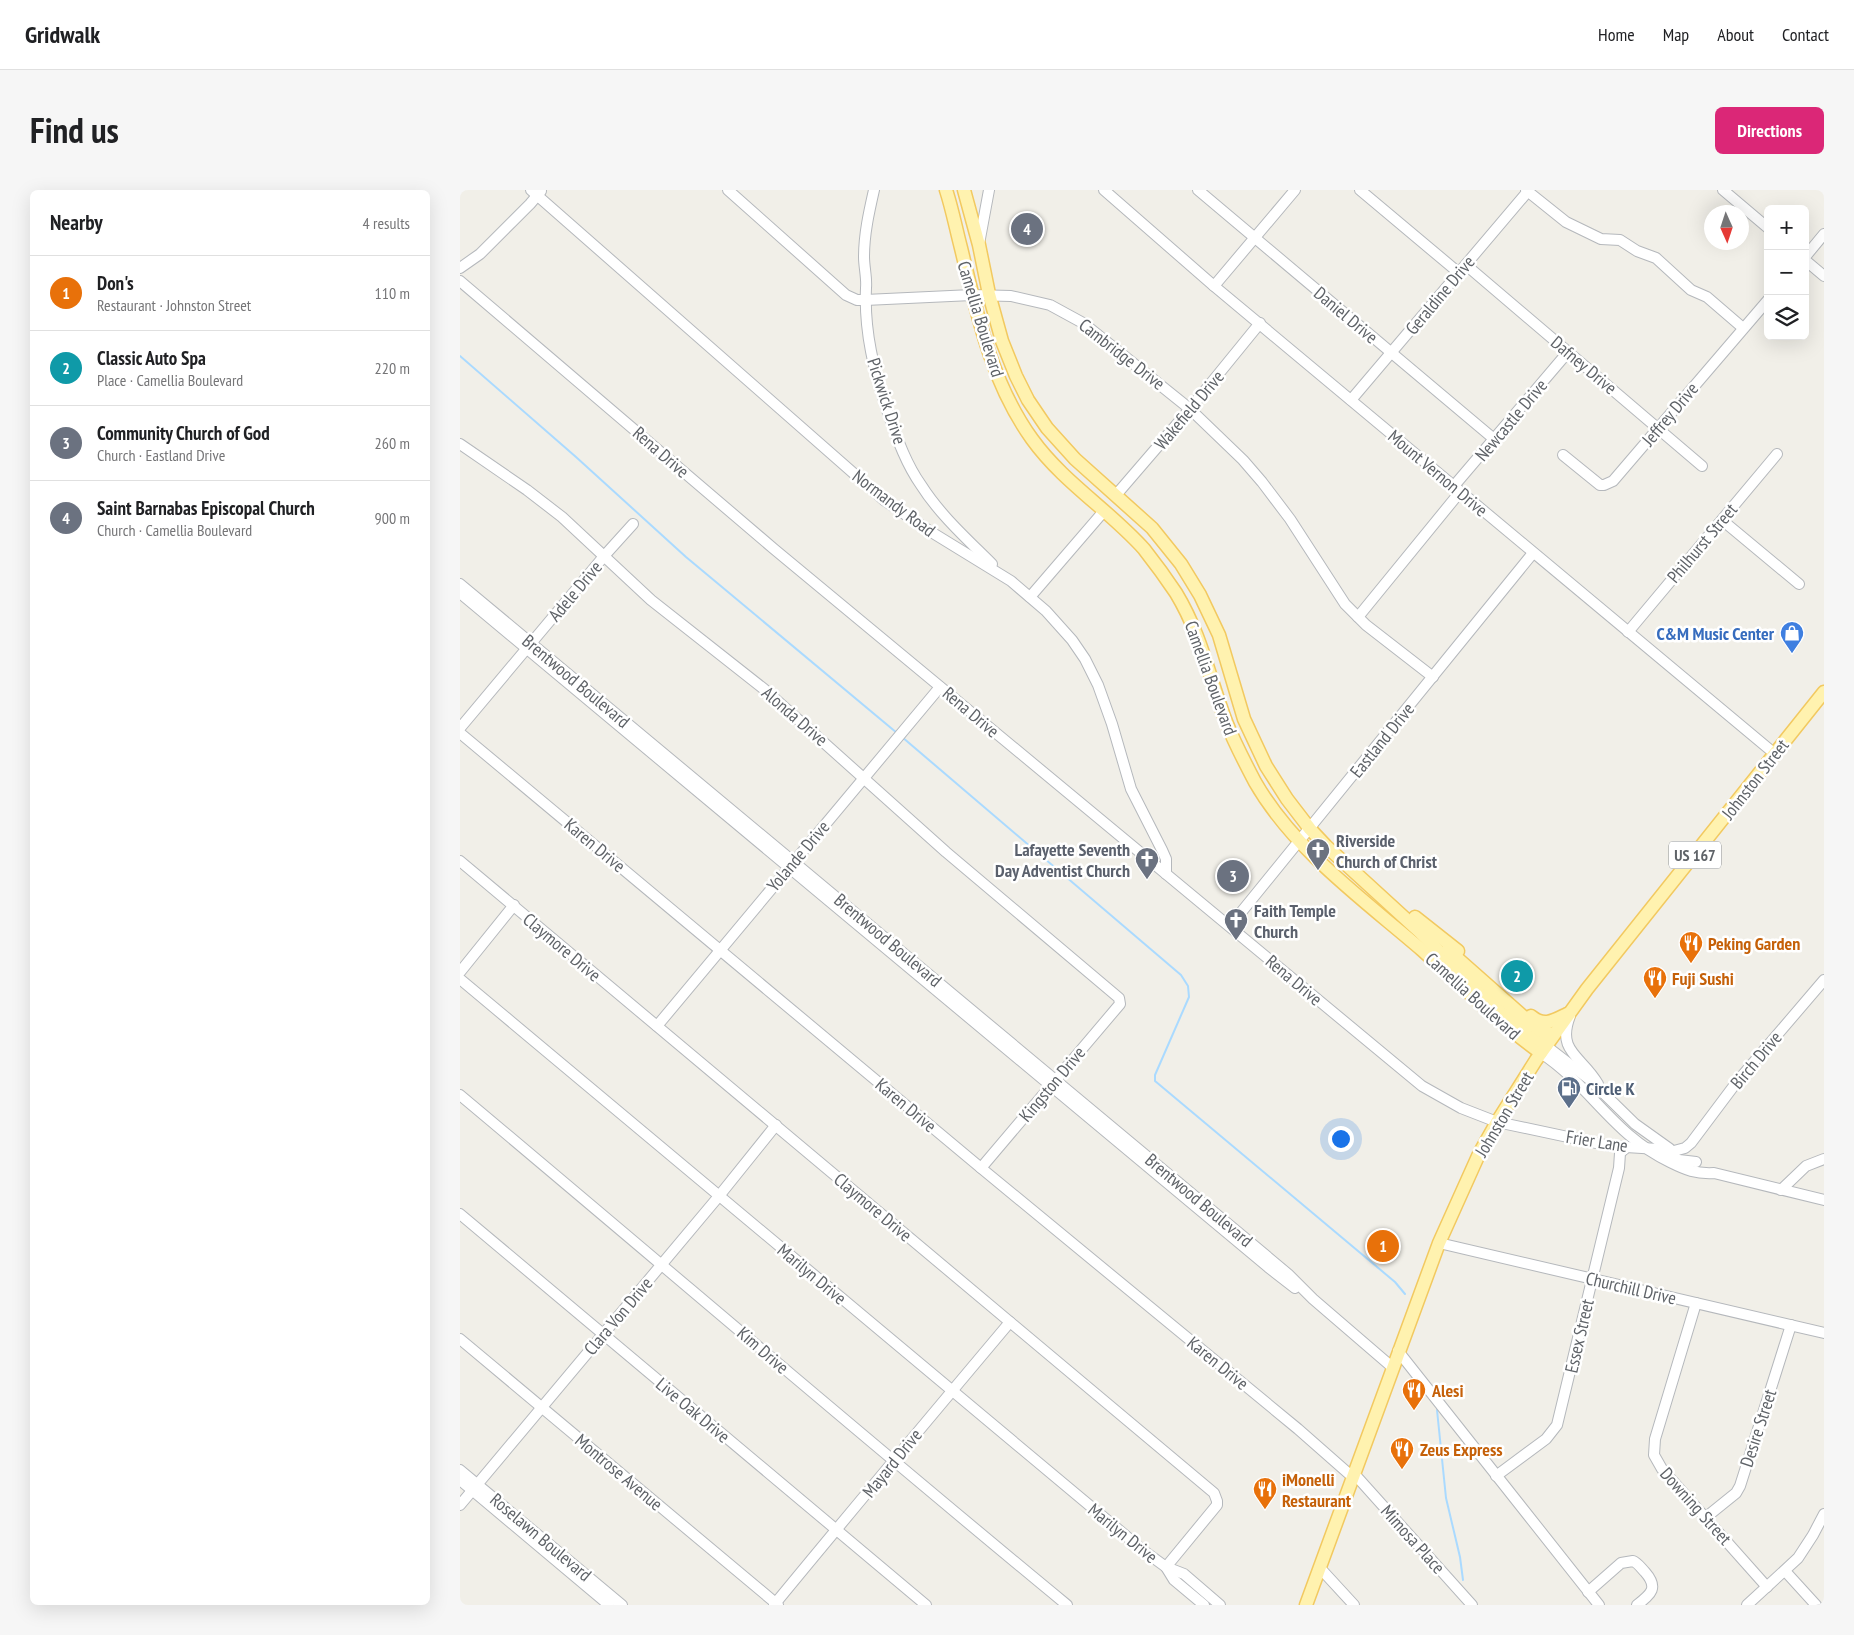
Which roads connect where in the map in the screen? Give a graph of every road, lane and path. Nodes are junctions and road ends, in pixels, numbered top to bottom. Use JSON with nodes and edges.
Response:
{"nodes":[{"id":1,"x":728,"y":190,"type":"edge"},
{"id":2,"x":874,"y":190,"type":"edge"},
{"id":3,"x":946,"y":190,"type":"edge"},
{"id":4,"x":964,"y":190,"type":"edge"},
{"id":5,"x":990,"y":190,"type":"edge"},
{"id":6,"x":1104,"y":190,"type":"edge"},
{"id":7,"x":1198,"y":190,"type":"edge"},
{"id":8,"x":1295,"y":190,"type":"edge"},
{"id":9,"x":1360,"y":190,"type":"edge"},
{"id":10,"x":1723,"y":190,"type":"edge"},
{"id":11,"x":1528,"y":191,"type":"edge"},
{"id":12,"x":536,"y":192,"type":"edge"},
{"id":13,"x":1764,"y":225,"type":"edge"},
{"id":14,"x":1824,"y":234,"type":"edge"},
{"id":15,"x":1255,"y":237,"type":"junction"},
{"id":16,"x":979,"y":245,"type":"junction"},
{"id":17,"x":1809,"y":253,"type":"edge"},
{"id":18,"x":1809,"y":262,"type":"edge"},
{"id":19,"x":460,"y":268,"type":"edge"},
{"id":20,"x":1462,"y":269,"type":"junction"},
{"id":21,"x":1824,"y":276,"type":"edge"},
{"id":22,"x":460,"y":281,"type":"edge"},
{"id":23,"x":1214,"y":286,"type":"junction"},
{"id":24,"x":972,"y":294,"type":"junction"},
{"id":25,"x":989,"y":294,"type":"junction"},
{"id":26,"x":864,"y":300,"type":"junction"},
{"id":27,"x":1764,"y":304,"type":"edge"},
{"id":28,"x":1260,"y":323,"type":"junction"},
{"id":29,"x":1743,"y":328,"type":"junction"},
{"id":30,"x":1568,"y":352,"type":"junction"},
{"id":31,"x":1391,"y":353,"type":"junction"},
{"id":32,"x":1351,"y":400,"type":"junction"},
{"id":33,"x":1190,"y":409,"type":"junction"},
{"id":34,"x":1658,"y":428,"type":"junction"},
{"id":35,"x":1494,"y":439,"type":"junction"},
{"id":36,"x":460,"y":444,"type":"edge"},
{"id":37,"x":1777,"y":454,"type":"dead end"},
{"id":38,"x":1563,"y":455,"type":"dead end"},
{"id":39,"x":1702,"y":466,"type":"dead end"},
{"id":40,"x":1457,"y":490,"type":"junction"},
{"id":41,"x":1116,"y":495,"type":"junction"},
{"id":42,"x":1104,"y":511,"type":"junction"},
{"id":43,"x":1722,"y":520,"type":"junction"},
{"id":44,"x":633,"y":524,"type":"dead end"},
{"id":45,"x":1534,"y":553,"type":"junction"},
{"id":46,"x":605,"y":555,"type":"junction"},
{"id":47,"x":1005,"y":577,"type":"junction"},
{"id":48,"x":460,"y":584,"type":"edge"},
{"id":49,"x":1799,"y":584,"type":"dead end"},
{"id":50,"x":460,"y":593,"type":"edge"},
{"id":51,"x":1030,"y":597,"type":"junction"},
{"id":52,"x":1358,"y":617,"type":"junction"},
{"id":53,"x":1628,"y":632,"type":"junction"},
{"id":54,"x":529,"y":646,"type":"junction"},
{"id":55,"x":1432,"y":677,"type":"junction"},
{"id":56,"x":940,"y":686,"type":"junction"},
{"id":57,"x":1824,"y":692,"type":"edge"},
{"id":58,"x":460,"y":728,"type":"edge"},
{"id":59,"x":460,"y":733,"type":"edge"},
{"id":60,"x":1774,"y":754,"type":"junction"},
{"id":61,"x":863,"y":778,"type":"junction"},
{"id":62,"x":1310,"y":829,"type":"junction"},
{"id":63,"x":1300,"y":841,"type":"junction"},
{"id":64,"x":460,"y":861,"type":"edge"},
{"id":65,"x":791,"y":865,"type":"junction"},
{"id":66,"x":1166,"y":874,"type":"junction"},
{"id":67,"x":1353,"y":892,"type":"junction"},
{"id":68,"x":1390,"y":904,"type":"junction"},
{"id":69,"x":514,"y":905,"type":"junction"},
{"id":70,"x":1230,"y":926,"type":"junction"},
{"id":71,"x":1420,"y":932,"type":"junction"},
{"id":72,"x":720,"y":950,"type":"junction"},
{"id":73,"x":460,"y":972,"type":"edge"},
{"id":74,"x":460,"y":979,"type":"edge"},
{"id":75,"x":1824,"y":980,"type":"edge"},
{"id":76,"x":1120,"y":1000,"type":"joint"},
{"id":77,"x":1571,"y":1012,"type":"junction"},
{"id":78,"x":657,"y":1026,"type":"junction"},
{"id":79,"x":1554,"y":1034,"type":"junction"},
{"id":80,"x":1543,"y":1050,"type":"junction"},
{"id":81,"x":1053,"y":1083,"type":"junction"},
{"id":82,"x":1604,"y":1093,"type":"junction"},
{"id":83,"x":460,"y":1095,"type":"edge"},
{"id":84,"x":1496,"y":1122,"type":"junction"},
{"id":85,"x":776,"y":1125,"type":"junction"},
{"id":86,"x":1691,"y":1144,"type":"junction"},
{"id":87,"x":1627,"y":1147,"type":"junction"},
{"id":88,"x":1674,"y":1150,"type":"junction"},
{"id":89,"x":1648,"y":1151,"type":"junction"},
{"id":90,"x":1824,"y":1159,"type":"edge"},
{"id":91,"x":1696,"y":1162,"type":"junction"},
{"id":92,"x":982,"y":1168,"type":"junction"},
{"id":93,"x":1619,"y":1168,"type":"junction"},
{"id":94,"x":1714,"y":1173,"type":"junction"},
{"id":95,"x":1781,"y":1190,"type":"junction"},
{"id":96,"x":718,"y":1196,"type":"junction"},
{"id":97,"x":1824,"y":1200,"type":"edge"},
{"id":98,"x":460,"y":1214,"type":"edge"},
{"id":99,"x":1439,"y":1243,"type":"junction"},
{"id":100,"x":661,"y":1265,"type":"junction"},
{"id":101,"x":1592,"y":1280,"type":"junction"},
{"id":102,"x":1696,"y":1303,"type":"junction"},
{"id":103,"x":1010,"y":1322,"type":"junction"},
{"id":104,"x":1792,"y":1325,"type":"junction"},
{"id":105,"x":1824,"y":1333,"type":"edge"},
{"id":106,"x":602,"y":1334,"type":"junction"},
{"id":107,"x":460,"y":1339,"type":"edge"},
{"id":108,"x":1398,"y":1351,"type":"junction"},
{"id":109,"x":1392,"y":1367,"type":"junction"},
{"id":110,"x":952,"y":1390,"type":"junction"},
{"id":111,"x":542,"y":1408,"type":"junction"},
{"id":112,"x":892,"y":1460,"type":"junction"},
{"id":113,"x":460,"y":1470,"type":"edge"},
{"id":114,"x":1353,"y":1475,"type":"junction"},
{"id":115,"x":1496,"y":1476,"type":"junction"},
{"id":116,"x":460,"y":1480,"type":"edge"},
{"id":117,"x":475,"y":1488,"type":"junction"},
{"id":118,"x":460,"y":1505,"type":"edge"},
{"id":119,"x":1824,"y":1514,"type":"edge"},
{"id":120,"x":1705,"y":1518,"type":"junction"},
{"id":121,"x":837,"y":1530,"type":"junction"},
{"id":122,"x":1166,"y":1567,"type":"junction"},
{"id":123,"x":1320,"y":1568,"type":"junction"},
{"id":124,"x":1785,"y":1571,"type":"junction"},
{"id":125,"x":593,"y":1586,"type":"junction"},
{"id":126,"x":1767,"y":1587,"type":"junction"},
{"id":127,"x":1588,"y":1592,"type":"junction"},
{"id":128,"x":776,"y":1604,"type":"edge"},
{"id":129,"x":1218,"y":1604,"type":"edge"},
{"id":130,"x":609,"y":1605,"type":"edge"},
{"id":131,"x":622,"y":1605,"type":"edge"},
{"id":132,"x":926,"y":1605,"type":"edge"},
{"id":133,"x":1067,"y":1605,"type":"edge"},
{"id":134,"x":1204,"y":1605,"type":"edge"},
{"id":135,"x":1306,"y":1605,"type":"edge"},
{"id":136,"x":1354,"y":1605,"type":"edge"},
{"id":137,"x":1472,"y":1605,"type":"edge"},
{"id":138,"x":1599,"y":1605,"type":"edge"},
{"id":139,"x":1638,"y":1605,"type":"edge"},
{"id":140,"x":1747,"y":1605,"type":"edge"},
{"id":141,"x":1816,"y":1605,"type":"edge"}],
"edges":[{"from":1,"to":26,"type":"street","name":"Cambridge Drive"},
{"from":2,"to":26,"type":"street","name":"Pickwick Drive"},
{"from":3,"to":24,"type":"main road","name":"Camellia Boulevard"},
{"from":4,"to":16,"type":"main road","name":"Camellia Boulevard"},
{"from":5,"to":16,"type":"street"},
{"from":6,"to":23,"type":"street","name":"Mount Vernon Drive"},
{"from":7,"to":15,"type":"street","name":"Daniel Drive"},
{"from":8,"to":15,"type":"street"},
{"from":9,"to":20,"type":"street","name":"Dafney Drive"},
{"from":10,"to":13,"type":"street"},
{"from":11,"to":20,"type":"street","name":"Geraldine Drive"},
{"from":11,"to":29,"type":"street"},
{"from":12,"to":19,"type":"street"},
{"from":12,"to":47,"type":"street","name":"Normandy Road"},
{"from":14,"to":17,"type":"street"},
{"from":15,"to":23,"type":"street"},
{"from":15,"to":31,"type":"street","name":"Daniel Drive"},
{"from":16,"to":25,"type":"main road","name":"Camellia Boulevard"},
{"from":18,"to":21,"type":"street"},
{"from":20,"to":30,"type":"street","name":"Dafney Drive"},
{"from":20,"to":31,"type":"street","name":"Geraldine Drive"},
{"from":22,"to":56,"type":"street","name":"Rena Drive"},
{"from":23,"to":28,"type":"street","name":"Mount Vernon Drive"},
{"from":24,"to":25,"type":"street","name":"Cambridge Drive"},
{"from":24,"to":26,"type":"street","name":"Cambridge Drive"},
{"from":24,"to":42,"type":"main road","name":"Camellia Boulevard"},
{"from":25,"to":33,"type":"street","name":"Cambridge Drive"},
{"from":25,"to":41,"type":"main road","name":"Camellia Boulevard"},
{"from":26,"to":47,"type":"street","name":"Pickwick Drive"},
{"from":27,"to":29,"type":"street","name":"Jeffrey Drive"},
{"from":28,"to":32,"type":"street","name":"Mount Vernon Drive"},
{"from":28,"to":33,"type":"street","name":"Wakefield Drive"},
{"from":29,"to":34,"type":"street","name":"Jeffrey Drive"},
{"from":30,"to":34,"type":"street","name":"Dafney Drive"},
{"from":30,"to":35,"type":"street","name":"Newcastle Drive"},
{"from":31,"to":32,"type":"street","name":"Geraldine Drive"},
{"from":31,"to":35,"type":"street","name":"Daniel Drive"},
{"from":32,"to":40,"type":"street","name":"Mount Vernon Drive"},
{"from":33,"to":41,"type":"street","name":"Wakefield Drive"},
{"from":33,"to":52,"type":"street","name":"Cambridge Drive"},
{"from":34,"to":38,"type":"street","name":"Jeffrey Drive"},
{"from":34,"to":39,"type":"street","name":"Dafney Drive"},
{"from":35,"to":40,"type":"street","name":"Newcastle Drive"},
{"from":36,"to":46,"type":"street","name":"Alonda Drive"},
{"from":37,"to":43,"type":"street","name":"Philhurst Street"},
{"from":40,"to":45,"type":"street","name":"Mount Vernon Drive"},
{"from":40,"to":52,"type":"street","name":"Newcastle Drive"},
{"from":41,"to":62,"type":"main road","name":"Camellia Boulevard"},
{"from":42,"to":51,"type":"street"},
{"from":42,"to":63,"type":"main road","name":"Camellia Boulevard"},
{"from":43,"to":49,"type":"street"},
{"from":43,"to":53,"type":"street","name":"Philhurst Street"},
{"from":44,"to":46,"type":"street","name":"Adele Drive"},
{"from":45,"to":53,"type":"street","name":"Mount Vernon Drive"},
{"from":45,"to":55,"type":"street","name":"Eastland Drive"},
{"from":46,"to":54,"type":"street","name":"Adele Drive"},
{"from":46,"to":61,"type":"street","name":"Alonda Drive"},
{"from":47,"to":51,"type":"street","name":"Normandy Road"},
{"from":48,"to":54,"type":"street","name":"Brentwood Boulevard"},
{"from":50,"to":54,"type":"street","name":"Brentwood Boulevard"},
{"from":51,"to":66,"type":"street","name":"Normandy Road"},
{"from":52,"to":55,"type":"street","name":"Cambridge Drive"},
{"from":53,"to":60,"type":"street","name":"Mount Vernon Drive"},
{"from":54,"to":58,"type":"street","name":"Adele Drive"},
{"from":54,"to":65,"type":"street","name":"Brentwood Boulevard"},
{"from":55,"to":62,"type":"street","name":"Eastland Drive"},
{"from":56,"to":61,"type":"street","name":"Yolande Drive"},
{"from":56,"to":66,"type":"street","name":"Rena Drive"},
{"from":57,"to":60,"type":"main road","name":"Johnston Street","number":"US 167"},
{"from":59,"to":72,"type":"street","name":"Karen Drive"},
{"from":60,"to":77,"type":"main road","name":"Johnston Street","number":"US 167"},
{"from":61,"to":65,"type":"street","name":"Yolande Drive"},
{"from":61,"to":76,"type":"street","name":"Alonda Drive"},
{"from":62,"to":63,"type":"street","name":"Eastland Drive"},
{"from":62,"to":68,"type":"main road","name":"Camellia Boulevard"},
{"from":63,"to":67,"type":"main road","name":"Camellia Boulevard"},
{"from":63,"to":70,"type":"street","name":"Eastland Drive"},
{"from":64,"to":69,"type":"street","name":"Claymore Drive"},
{"from":65,"to":72,"type":"street","name":"Yolande Drive"},
{"from":65,"to":81,"type":"street","name":"Brentwood Boulevard"},
{"from":66,"to":70,"type":"street","name":"Rena Drive"},
{"from":67,"to":71,"type":"main road"},
{"from":67,"to":80,"type":"main road","name":"Camellia Boulevard"},
{"from":68,"to":71,"type":"main road","name":"Camellia Boulevard"},
{"from":68,"to":77,"type":"main road"},
{"from":69,"to":73,"type":"street"},
{"from":69,"to":78,"type":"street","name":"Claymore Drive"},
{"from":70,"to":84,"type":"street","name":"Rena Drive"},
{"from":71,"to":79,"type":"main road"},
{"from":71,"to":80,"type":"main road","name":"Camellia Boulevard"},
{"from":72,"to":78,"type":"street","name":"Yolande Drive"},
{"from":72,"to":92,"type":"street","name":"Karen Drive"},
{"from":74,"to":96,"type":"street","name":"Marilyn Drive"},
{"from":75,"to":86,"type":"street","name":"Birch Drive"},
{"from":76,"to":81,"type":"street","name":"Kingston Drive"},
{"from":77,"to":79,"type":"main road","name":"Johnston Street","number":"US 167"},
{"from":77,"to":82,"type":"street"},
{"from":78,"to":85,"type":"street","name":"Claymore Drive"},
{"from":79,"to":80,"type":"main road","name":"Johnston Street","number":"US 167"},
{"from":80,"to":82,"type":"street"},
{"from":80,"to":84,"type":"main road","name":"Johnston Street","number":"US 167"},
{"from":80,"to":89,"type":"street"},
{"from":81,"to":92,"type":"street","name":"Kingston Drive"},
{"from":81,"to":109,"type":"street","name":"Brentwood Boulevard"},
{"from":82,"to":88,"type":"street"},
{"from":83,"to":100,"type":"street","name":"Kim Drive"},
{"from":84,"to":87,"type":"street","name":"Frier Lane"},
{"from":84,"to":99,"type":"main road","name":"Johnston Street","number":"US 167"},
{"from":85,"to":96,"type":"street","name":"Clara Von Drive"},
{"from":85,"to":103,"type":"street","name":"Claymore Drive"},
{"from":86,"to":88,"type":"street"},
{"from":86,"to":91,"type":"street"},
{"from":87,"to":89,"type":"street","name":"Frier Lane"},
{"from":87,"to":93,"type":"street","name":"Essex Street"},
{"from":88,"to":91,"type":"street"},
{"from":89,"to":91,"type":"street","name":"Frier Lane"},
{"from":89,"to":93,"type":"street"},
{"from":89,"to":94,"type":"street"},
{"from":90,"to":95,"type":"street"},
{"from":91,"to":94,"type":"street"},
{"from":92,"to":114,"type":"street","name":"Karen Drive"},
{"from":93,"to":101,"type":"street","name":"Essex Street"},
{"from":94,"to":95,"type":"street"},
{"from":95,"to":97,"type":"street"},
{"from":96,"to":100,"type":"street","name":"Clara Von Drive"},
{"from":96,"to":110,"type":"street","name":"Marilyn Drive"},
{"from":98,"to":106,"type":"street","name":"Live Oak Drive"},
{"from":99,"to":101,"type":"street","name":"Churchill Drive"},
{"from":99,"to":108,"type":"main road","name":"Johnston Street","number":"US 167"},
{"from":100,"to":106,"type":"street","name":"Clara Von Drive"},
{"from":100,"to":112,"type":"street","name":"Kim Drive"},
{"from":101,"to":102,"type":"street","name":"Churchill Drive"},
{"from":101,"to":115,"type":"street","name":"Essex Street"},
{"from":102,"to":104,"type":"street","name":"Churchill Drive"},
{"from":102,"to":120,"type":"street","name":"Downing Street"},
{"from":103,"to":110,"type":"street","name":"Mayard Drive"},
{"from":103,"to":122,"type":"street","name":"Claymore Drive"},
{"from":104,"to":105,"type":"street","name":"Churchill Drive"},
{"from":104,"to":120,"type":"street","name":"Desire Street"},
{"from":106,"to":111,"type":"street","name":"Clara Von Drive"},
{"from":106,"to":121,"type":"street","name":"Live Oak Drive"},
{"from":107,"to":111,"type":"street","name":"Montrose Avenue"},
{"from":108,"to":109,"type":"main road","name":"Johnston Street","number":"US 167"},
{"from":108,"to":115,"type":"street"},
{"from":109,"to":114,"type":"main road","name":"Johnston Street","number":"US 167"},
{"from":110,"to":112,"type":"street","name":"Mayard Drive"},
{"from":110,"to":122,"type":"street","name":"Marilyn Drive"},
{"from":111,"to":117,"type":"street","name":"Clara Von Drive"},
{"from":111,"to":128,"type":"street","name":"Montrose Avenue"},
{"from":112,"to":121,"type":"street","name":"Mayard Drive"},
{"from":112,"to":133,"type":"street","name":"Kim Drive"},
{"from":113,"to":117,"type":"street","name":"Roselawn Boulevard"},
{"from":114,"to":123,"type":"main road","name":"Johnston Street","number":"US 167"},
{"from":114,"to":137,"type":"street","name":"Mimosa Place"},
{"from":115,"to":127,"type":"street"},
{"from":116,"to":117,"type":"street","name":"Roselawn Boulevard"},
{"from":117,"to":118,"type":"street","name":"Clara Von Drive"},
{"from":117,"to":125,"type":"street","name":"Roselawn Boulevard"},
{"from":119,"to":124,"type":"street"},
{"from":120,"to":126,"type":"street","name":"Downing Street"},
{"from":121,"to":128,"type":"street","name":"Mayard Drive"},
{"from":121,"to":132,"type":"street","name":"Live Oak Drive"},
{"from":122,"to":129,"type":"street","name":"Marilyn Drive"},
{"from":122,"to":134,"type":"street","name":"Marilyn Drive"},
{"from":123,"to":135,"type":"main road","name":"Johnston Street","number":"US 167"},
{"from":123,"to":136,"type":"street"},
{"from":124,"to":126,"type":"street"},
{"from":124,"to":141,"type":"street"},
{"from":125,"to":130,"type":"street","name":"Roselawn Boulevard"},
{"from":125,"to":131,"type":"street","name":"Roselawn Boulevard"},
{"from":126,"to":140,"type":"street"},
{"from":127,"to":138,"type":"street"},
{"from":127,"to":139,"type":"street"}]}
